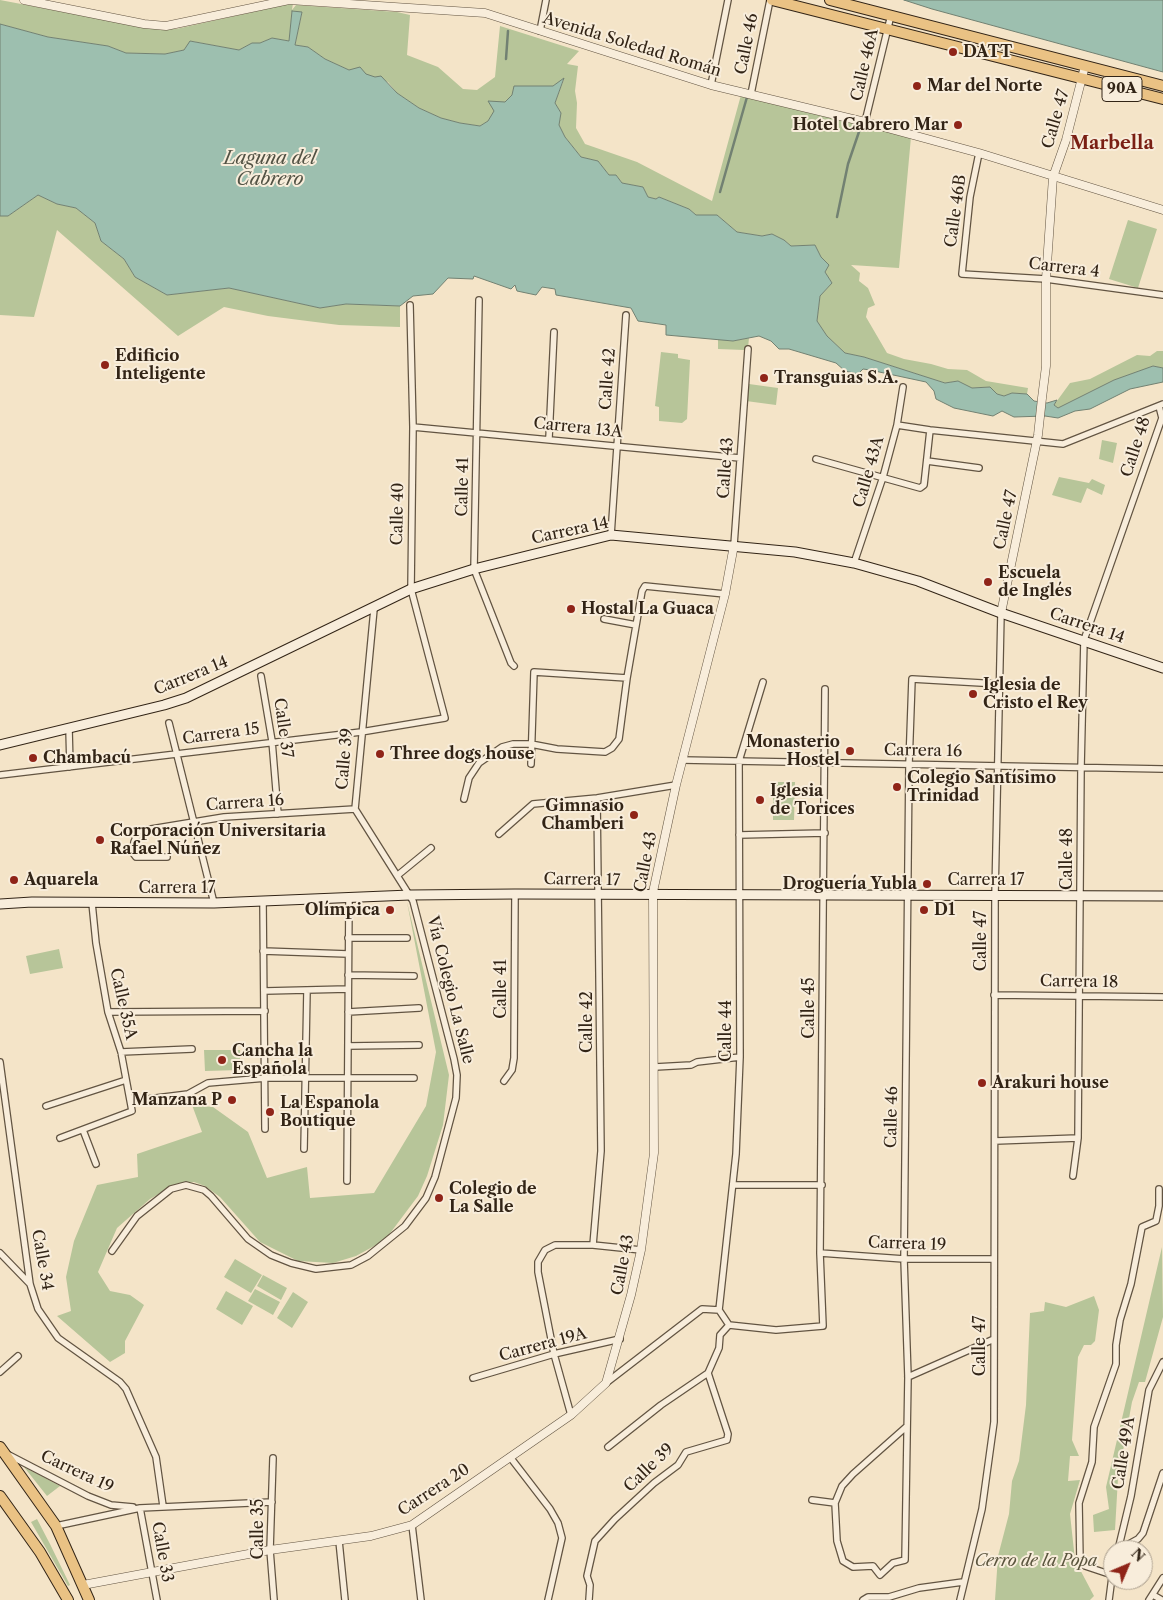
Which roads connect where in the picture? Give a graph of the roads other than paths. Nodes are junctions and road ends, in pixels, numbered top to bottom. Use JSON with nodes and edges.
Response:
{"nodes":[{"id":1,"x":24,"y":0,"type":"edge"},
{"id":2,"x":289,"y":0,"type":"edge"},
{"id":3,"x":546,"y":0,"type":"edge"},
{"id":4,"x":728,"y":0,"type":"edge"},
{"id":5,"x":771,"y":0,"type":"edge"},
{"id":6,"x":830,"y":0,"type":"edge"},
{"id":7,"x":891,"y":15,"type":"junction"},
{"id":8,"x":888,"y":28,"type":"junction"},
{"id":9,"x":540,"y":31,"type":"junction"},
{"id":10,"x":1085,"y":66,"type":"junction"},
{"id":11,"x":1082,"y":79,"type":"junction"},
{"id":12,"x":711,"y":85,"type":"junction"},
{"id":13,"x":1163,"y":86,"type":"edge"},
{"id":14,"x":751,"y":94,"type":"junction"},
{"id":15,"x":1163,"y":99,"type":"edge"},
{"id":16,"x":865,"y":122,"type":"junction"},
{"id":17,"x":978,"y":153,"type":"junction"},
{"id":18,"x":1054,"y":177,"type":"junction"},
{"id":19,"x":1163,"y":210,"type":"edge"},
{"id":20,"x":962,"y":274,"type":"joint"},
{"id":21,"x":1046,"y":279,"type":"junction"},
{"id":22,"x":1163,"y":295,"type":"edge"},
{"id":23,"x":479,"y":300,"type":"dead end"},
{"id":24,"x":410,"y":305,"type":"dead end"},
{"id":25,"x":626,"y":315,"type":"dead end"},
{"id":26,"x":554,"y":332,"type":"dead end"},
{"id":27,"x":748,"y":349,"type":"dead end"},
{"id":28,"x":903,"y":387,"type":"dead end"},
{"id":29,"x":1161,"y":405,"type":"edge"},
{"id":30,"x":897,"y":425,"type":"junction"},
{"id":31,"x":413,"y":427,"type":"junction"},
{"id":32,"x":930,"y":430,"type":"junction"},
{"id":33,"x":478,"y":433,"type":"junction"},
{"id":34,"x":549,"y":438,"type":"junction"},
{"id":35,"x":1037,"y":438,"type":"junction"},
{"id":36,"x":616,"y":446,"type":"junction"},
{"id":37,"x":740,"y":458,"type":"junction"},
{"id":38,"x":816,"y":459,"type":"dead end"},
{"id":39,"x":927,"y":461,"type":"junction"},
{"id":40,"x":980,"y":468,"type":"dead end"},
{"id":41,"x":883,"y":476,"type":"junction"},
{"id":42,"x":611,"y":535,"type":"junction"},
{"id":43,"x":734,"y":545,"type":"junction"},
{"id":44,"x":854,"y":563,"type":"junction"},
{"id":45,"x":474,"y":569,"type":"junction"},
{"id":46,"x":411,"y":589,"type":"junction"},
{"id":47,"x":725,"y":594,"type":"junction"},
{"id":48,"x":374,"y":609,"type":"junction"},
{"id":49,"x":1001,"y":613,"type":"junction"},
{"id":50,"x":604,"y":619,"type":"dead end"},
{"id":51,"x":636,"y":625,"type":"junction"},
{"id":52,"x":1084,"y":640,"type":"junction"},
{"id":53,"x":514,"y":666,"type":"dead end"},
{"id":54,"x":1163,"y":668,"type":"edge"},
{"id":55,"x":261,"y":676,"type":"dead end"},
{"id":56,"x":627,"y":678,"type":"junction"},
{"id":57,"x":763,"y":682,"type":"dead end"},
{"id":58,"x":999,"y":684,"type":"junction"},
{"id":59,"x":825,"y":690,"type":"dead end"},
{"id":60,"x":445,"y":718,"type":"joint"},
{"id":61,"x":168,"y":723,"type":"dead end"},
{"id":62,"x":69,"y":728,"type":"junction"},
{"id":63,"x":361,"y":732,"type":"junction"},
{"id":64,"x":272,"y":741,"type":"junction"},
{"id":65,"x":531,"y":744,"type":"junction"},
{"id":66,"x":0,"y":745,"type":"edge"},
{"id":67,"x":176,"y":754,"type":"junction"},
{"id":68,"x":682,"y":760,"type":"junction"},
{"id":69,"x":739,"y":761,"type":"junction"},
{"id":70,"x":825,"y":762,"type":"junction"},
{"id":71,"x":531,"y":764,"type":"dead end"},
{"id":72,"x":909,"y":764,"type":"junction"},
{"id":73,"x":998,"y":766,"type":"junction"},
{"id":74,"x":1081,"y":766,"type":"junction"},
{"id":75,"x":70,"y":767,"type":"junction"},
{"id":76,"x":1163,"y":768,"type":"edge"},
{"id":77,"x":0,"y":775,"type":"edge"},
{"id":78,"x":676,"y":785,"type":"junction"},
{"id":79,"x":597,"y":798,"type":"junction"},
{"id":80,"x":464,"y":799,"type":"dead end"},
{"id":81,"x":355,"y":810,"type":"junction"},
{"id":82,"x":278,"y":814,"type":"junction"},
{"id":83,"x":193,"y":821,"type":"junction"},
{"id":84,"x":825,"y":833,"type":"junction"},
{"id":85,"x":499,"y":834,"type":"dead end"},
{"id":86,"x":739,"y":835,"type":"junction"},
{"id":87,"x":431,"y":848,"type":"dead end"},
{"id":88,"x":167,"y":857,"type":"dead end"},
{"id":89,"x":398,"y":875,"type":"junction"},
{"id":90,"x":515,"y":894,"type":"junction"},
{"id":91,"x":410,"y":895,"type":"junction"},
{"id":92,"x":600,"y":895,"type":"junction"},
{"id":93,"x":823,"y":895,"type":"junction"},
{"id":94,"x":909,"y":895,"type":"junction"},
{"id":95,"x":995,"y":895,"type":"junction"},
{"id":96,"x":1081,"y":895,"type":"junction"},
{"id":97,"x":652,"y":896,"type":"junction"},
{"id":98,"x":738,"y":896,"type":"junction"},
{"id":99,"x":1163,"y":896,"type":"edge"},
{"id":100,"x":348,"y":898,"type":"junction"},
{"id":101,"x":263,"y":902,"type":"junction"},
{"id":102,"x":92,"y":903,"type":"junction"},
{"id":103,"x":0,"y":904,"type":"edge"},
{"id":104,"x":214,"y":904,"type":"junction"},
{"id":105,"x":348,"y":938,"type":"junction"},
{"id":106,"x":407,"y":938,"type":"dead end"},
{"id":107,"x":263,"y":951,"type":"junction"},
{"id":108,"x":348,"y":954,"type":"junction"},
{"id":109,"x":348,"y":975,"type":"junction"},
{"id":110,"x":414,"y":976,"type":"dead end"},
{"id":111,"x":348,"y":989,"type":"junction"},
{"id":112,"x":307,"y":990,"type":"junction"},
{"id":113,"x":265,"y":991,"type":"junction"},
{"id":114,"x":994,"y":994,"type":"junction"},
{"id":115,"x":1079,"y":996,"type":"junction"},
{"id":116,"x":1163,"y":998,"type":"edge"},
{"id":117,"x":419,"y":1008,"type":"dead end"},
{"id":118,"x":265,"y":1011,"type":"junction"},
{"id":119,"x":108,"y":1012,"type":"junction"},
{"id":120,"x":348,"y":1012,"type":"junction"},
{"id":121,"x":348,"y":1046,"type":"junction"},
{"id":122,"x":420,"y":1046,"type":"dead end"},
{"id":123,"x":192,"y":1049,"type":"dead end"},
{"id":124,"x":120,"y":1052,"type":"junction"},
{"id":125,"x":740,"y":1057,"type":"junction"},
{"id":126,"x":0,"y":1062,"type":"edge"},
{"id":127,"x":655,"y":1067,"type":"junction"},
{"id":128,"x":266,"y":1078,"type":"junction"},
{"id":129,"x":348,"y":1078,"type":"junction"},
{"id":130,"x":414,"y":1078,"type":"dead end"},
{"id":131,"x":304,"y":1079,"type":"junction"},
{"id":132,"x":126,"y":1080,"type":"junction"},
{"id":133,"x":504,"y":1081,"type":"dead end"},
{"id":134,"x":132,"y":1101,"type":"junction"},
{"id":135,"x":46,"y":1106,"type":"dead end"},
{"id":136,"x":265,"y":1129,"type":"dead end"},
{"id":137,"x":83,"y":1130,"type":"junction"},
{"id":138,"x":60,"y":1138,"type":"dead end"},
{"id":139,"x":1078,"y":1138,"type":"junction"},
{"id":140,"x":994,"y":1141,"type":"junction"},
{"id":141,"x":304,"y":1148,"type":"dead end"},
{"id":142,"x":96,"y":1164,"type":"dead end"},
{"id":143,"x":1074,"y":1176,"type":"dead end"},
{"id":144,"x":347,"y":1181,"type":"dead end"},
{"id":145,"x":734,"y":1185,"type":"junction"},
{"id":146,"x":822,"y":1185,"type":"junction"},
{"id":147,"x":1159,"y":1189,"type":"dead end"},
{"id":148,"x":593,"y":1245,"type":"junction"},
{"id":149,"x":641,"y":1250,"type":"junction"},
{"id":150,"x":112,"y":1251,"type":"dead end"},
{"id":151,"x":820,"y":1253,"type":"junction"},
{"id":152,"x":0,"y":1254,"type":"edge"},
{"id":153,"x":904,"y":1259,"type":"junction"},
{"id":154,"x":992,"y":1259,"type":"junction"},
{"id":155,"x":30,"y":1284,"type":"junction"},
{"id":156,"x":719,"y":1310,"type":"junction"},
{"id":157,"x":729,"y":1325,"type":"junction"},
{"id":158,"x":994,"y":1339,"type":"junction"},
{"id":159,"x":620,"y":1340,"type":"junction"},
{"id":160,"x":554,"y":1354,"type":"junction"},
{"id":161,"x":18,"y":1356,"type":"dead end"},
{"id":162,"x":1163,"y":1362,"type":"edge"},
{"id":163,"x":0,"y":1372,"type":"edge"},
{"id":164,"x":708,"y":1373,"type":"junction"},
{"id":165,"x":908,"y":1377,"type":"junction"},
{"id":166,"x":474,"y":1378,"type":"dead end"},
{"id":167,"x":606,"y":1384,"type":"junction"},
{"id":168,"x":571,"y":1415,"type":"junction"},
{"id":169,"x":906,"y":1427,"type":"junction"},
{"id":170,"x":608,"y":1447,"type":"dead end"},
{"id":171,"x":2,"y":1449,"type":"edge"},
{"id":172,"x":510,"y":1456,"type":"junction"},
{"id":173,"x":273,"y":1458,"type":"dead end"},
{"id":174,"x":1163,"y":1473,"type":"edge"},
{"id":175,"x":0,"y":1496,"type":"edge"},
{"id":176,"x":812,"y":1500,"type":"dead end"},
{"id":177,"x":272,"y":1502,"type":"junction"},
{"id":178,"x":834,"y":1503,"type":"junction"},
{"id":179,"x":163,"y":1506,"type":"junction"},
{"id":180,"x":140,"y":1508,"type":"junction"},
{"id":181,"x":412,"y":1525,"type":"junction"},
{"id":182,"x":56,"y":1526,"type":"junction"},
{"id":183,"x":1120,"y":1540,"type":"edge"},
{"id":184,"x":1136,"y":1540,"type":"edge"},
{"id":185,"x":340,"y":1541,"type":"junction"},
{"id":186,"x":270,"y":1550,"type":"junction"},
{"id":187,"x":1103,"y":1570,"type":"edge"},
{"id":188,"x":152,"y":1572,"type":"junction"},
{"id":189,"x":1163,"y":1578,"type":"edge"},
{"id":190,"x":963,"y":1582,"type":"junction"},
{"id":191,"x":83,"y":1585,"type":"junction"},
{"id":192,"x":1151,"y":1597,"type":"edge"},
{"id":193,"x":68,"y":1600,"type":"edge"},
{"id":194,"x":89,"y":1600,"type":"edge"},
{"id":195,"x":157,"y":1600,"type":"edge"},
{"id":196,"x":274,"y":1600,"type":"edge"},
{"id":197,"x":345,"y":1600,"type":"edge"},
{"id":198,"x":421,"y":1600,"type":"edge"},
{"id":199,"x":548,"y":1600,"type":"edge"},
{"id":200,"x":588,"y":1600,"type":"edge"},
{"id":201,"x":863,"y":1600,"type":"edge"},
{"id":202,"x":960,"y":1600,"type":"edge"},
{"id":203,"x":1162,"y":1600,"type":"edge"}],
"edges":[{"from":1,"to":2,"type":"street","name":"Avenida Soledad Román"},
{"from":2,"to":9,"type":"street","name":"Avenida Soledad Román"},
{"from":3,"to":9,"type":"street"},
{"from":4,"to":12,"type":"street"},
{"from":5,"to":8,"type":"highway","number":"90A"},
{"from":5,"to":14,"type":"street","name":"Calle 46"},
{"from":6,"to":7,"type":"highway","number":"90A"},
{"from":7,"to":8,"type":"street","name":"Calle 46A"},
{"from":7,"to":10,"type":"highway","number":"90A"},
{"from":8,"to":11,"type":"highway","number":"90A"},
{"from":8,"to":16,"type":"street","name":"Calle 46A"},
{"from":9,"to":12,"type":"street","name":"Avenida Soledad Román"},
{"from":10,"to":11,"type":"street","name":"Calle 47"},
{"from":10,"to":13,"type":"highway","number":"90A"},
{"from":11,"to":15,"type":"highway","number":"90A"},
{"from":11,"to":18,"type":"street","name":"Calle 47"},
{"from":12,"to":14,"type":"street","name":"Avenida Soledad Román"},
{"from":14,"to":16,"type":"street","name":"Avenida Soledad Román"},
{"from":16,"to":17,"type":"street","name":"Avenida Soledad Román"},
{"from":17,"to":18,"type":"street","name":"Avenida Soledad Román"},
{"from":17,"to":20,"type":"street","name":"Calle 46B"},
{"from":18,"to":19,"type":"street","name":"Avenida Soledad Román"},
{"from":18,"to":21,"type":"street","name":"Calle 47"},
{"from":20,"to":21,"type":"street","name":"Carrera 4"},
{"from":21,"to":22,"type":"street","name":"Carrera 4"},
{"from":21,"to":35,"type":"street","name":"Calle 47"},
{"from":23,"to":33,"type":"street","name":"Calle 41"},
{"from":24,"to":31,"type":"street","name":"Calle 40"},
{"from":25,"to":36,"type":"street","name":"Calle 42"},
{"from":26,"to":34,"type":"street"},
{"from":27,"to":37,"type":"street","name":"Calle 43"},
{"from":28,"to":30,"type":"street","name":"Calle 43A"},
{"from":29,"to":35,"type":"street"},
{"from":29,"to":52,"type":"street","name":"Calle 48"},
{"from":30,"to":32,"type":"street"},
{"from":30,"to":41,"type":"street","name":"Calle 43A"},
{"from":31,"to":33,"type":"street","name":"Carrera 13A"},
{"from":31,"to":46,"type":"street","name":"Calle 40"},
{"from":32,"to":35,"type":"street"},
{"from":32,"to":39,"type":"street"},
{"from":33,"to":34,"type":"street","name":"Carrera 13A"},
{"from":33,"to":45,"type":"street","name":"Calle 41"},
{"from":34,"to":36,"type":"street","name":"Carrera 13A"},
{"from":35,"to":49,"type":"street","name":"Calle 47"},
{"from":36,"to":37,"type":"street","name":"Carrera 13A"},
{"from":36,"to":42,"type":"street","name":"Calle 42"},
{"from":37,"to":43,"type":"street","name":"Calle 43"},
{"from":38,"to":41,"type":"street"},
{"from":39,"to":40,"type":"street"},
{"from":39,"to":41,"type":"street"},
{"from":41,"to":44,"type":"street","name":"Calle 43A"},
{"from":42,"to":43,"type":"main road","name":"Carrera 14"},
{"from":42,"to":45,"type":"main road","name":"Carrera 14"},
{"from":43,"to":44,"type":"main road","name":"Carrera 14"},
{"from":43,"to":47,"type":"street","name":"Calle 43"},
{"from":44,"to":49,"type":"main road","name":"Carrera 14"},
{"from":45,"to":46,"type":"main road","name":"Carrera 14"},
{"from":45,"to":53,"type":"street","name":"Calle 41"},
{"from":46,"to":48,"type":"main road","name":"Carrera 14"},
{"from":46,"to":60,"type":"street","name":"Calle 40"},
{"from":47,"to":51,"type":"street"},
{"from":47,"to":68,"type":"street","name":"Calle 43"},
{"from":48,"to":62,"type":"main road","name":"Carrera 14"},
{"from":48,"to":63,"type":"street","name":"Calle 39"},
{"from":49,"to":52,"type":"main road","name":"Carrera 14"},
{"from":49,"to":58,"type":"street","name":"Calle 47"},
{"from":50,"to":51,"type":"street"},
{"from":51,"to":56,"type":"street"},
{"from":52,"to":54,"type":"main road","name":"Carrera 14"},
{"from":52,"to":74,"type":"street","name":"Calle 48"},
{"from":55,"to":64,"type":"street","name":"Calle 37"},
{"from":56,"to":65,"type":"street"},
{"from":56,"to":65,"type":"street"},
{"from":57,"to":69,"type":"street","name":"Calle 44"},
{"from":58,"to":72,"type":"street","name":"Calle 46"},
{"from":58,"to":73,"type":"street","name":"Calle 47"},
{"from":59,"to":70,"type":"street","name":"Calle 45"},
{"from":60,"to":63,"type":"street","name":"Carrera 15"},
{"from":61,"to":67,"type":"street"},
{"from":62,"to":66,"type":"main road","name":"Carrera 14"},
{"from":62,"to":75,"type":"street"},
{"from":63,"to":64,"type":"street","name":"Carrera 15"},
{"from":63,"to":81,"type":"street","name":"Calle 39"},
{"from":64,"to":67,"type":"street","name":"Carrera 15"},
{"from":64,"to":82,"type":"street","name":"Calle 37"},
{"from":65,"to":71,"type":"street"},
{"from":65,"to":80,"type":"street"},
{"from":67,"to":75,"type":"street","name":"Carrera 15"},
{"from":67,"to":83,"type":"street"},
{"from":68,"to":69,"type":"street","name":"Carrera 16"},
{"from":68,"to":78,"type":"street","name":"Calle 43"},
{"from":69,"to":70,"type":"street","name":"Carrera 16"},
{"from":69,"to":86,"type":"street","name":"Calle 44"},
{"from":70,"to":72,"type":"street","name":"Carrera 16"},
{"from":70,"to":84,"type":"street","name":"Calle 45"},
{"from":72,"to":73,"type":"street","name":"Carrera 16"},
{"from":72,"to":94,"type":"street","name":"Calle 46"},
{"from":73,"to":74,"type":"street","name":"Carrera 16"},
{"from":73,"to":95,"type":"street","name":"Calle 47"},
{"from":74,"to":76,"type":"street","name":"Carrera 16"},
{"from":74,"to":96,"type":"street","name":"Calle 48"},
{"from":75,"to":77,"type":"street","name":"Carrera 15"},
{"from":78,"to":79,"type":"street"},
{"from":78,"to":97,"type":"street","name":"Calle 43"},
{"from":79,"to":85,"type":"street"},
{"from":79,"to":92,"type":"street","name":"Calle 42"},
{"from":81,"to":82,"type":"street","name":"Carrera 16"},
{"from":81,"to":89,"type":"street","name":"Calle 39"},
{"from":82,"to":83,"type":"street","name":"Carrera 16"},
{"from":83,"to":88,"type":"street","name":"Carrera 16"},
{"from":83,"to":104,"type":"street"},
{"from":84,"to":86,"type":"street"},
{"from":84,"to":93,"type":"street","name":"Calle 45"},
{"from":86,"to":98,"type":"street","name":"Calle 44"},
{"from":87,"to":89,"type":"street"},
{"from":89,"to":91,"type":"street","name":"Calle 39"},
{"from":90,"to":91,"type":"main road","name":"Carrera 17"},
{"from":90,"to":92,"type":"main road","name":"Carrera 17"},
{"from":90,"to":133,"type":"street","name":"Calle 41"},
{"from":91,"to":100,"type":"main road","name":"Carrera 17"},
{"from":91,"to":150,"type":"street","name":"Vía Colegio La Salle"},
{"from":92,"to":97,"type":"main road","name":"Carrera 17"},
{"from":92,"to":148,"type":"street","name":"Calle 42"},
{"from":93,"to":94,"type":"main road","name":"Carrera 17"},
{"from":93,"to":98,"type":"main road","name":"Carrera 17"},
{"from":93,"to":146,"type":"street","name":"Calle 45"},
{"from":94,"to":95,"type":"main road","name":"Carrera 17"},
{"from":94,"to":153,"type":"street","name":"Calle 46"},
{"from":95,"to":96,"type":"main road","name":"Carrera 17"},
{"from":95,"to":114,"type":"street","name":"Calle 47"},
{"from":96,"to":99,"type":"main road","name":"Carrera 17"},
{"from":96,"to":115,"type":"street","name":"Calle 48"},
{"from":97,"to":98,"type":"main road","name":"Carrera 17"},
{"from":97,"to":127,"type":"street","name":"Calle 43"},
{"from":98,"to":125,"type":"street","name":"Calle 44"},
{"from":100,"to":101,"type":"main road","name":"Carrera 17"},
{"from":100,"to":105,"type":"street"},
{"from":101,"to":104,"type":"main road","name":"Carrera 17"},
{"from":101,"to":107,"type":"street"},
{"from":102,"to":103,"type":"main road","name":"Carrera 17"},
{"from":102,"to":104,"type":"main road","name":"Carrera 17"},
{"from":102,"to":119,"type":"street","name":"Calle 35A"},
{"from":105,"to":106,"type":"street"},
{"from":105,"to":108,"type":"street"},
{"from":107,"to":108,"type":"street"},
{"from":107,"to":113,"type":"street"},
{"from":108,"to":109,"type":"street"},
{"from":109,"to":110,"type":"street"},
{"from":109,"to":111,"type":"street"},
{"from":111,"to":112,"type":"street"},
{"from":111,"to":120,"type":"street"},
{"from":112,"to":113,"type":"street"},
{"from":112,"to":131,"type":"street"},
{"from":113,"to":118,"type":"street"},
{"from":114,"to":115,"type":"street","name":"Carrera 18"},
{"from":114,"to":140,"type":"street","name":"Calle 47"},
{"from":115,"to":116,"type":"street","name":"Carrera 18"},
{"from":115,"to":139,"type":"street","name":"Calle 48"},
{"from":117,"to":120,"type":"street"},
{"from":118,"to":119,"type":"street"},
{"from":118,"to":128,"type":"street"},
{"from":119,"to":124,"type":"street","name":"Calle 35A"},
{"from":120,"to":121,"type":"street"},
{"from":121,"to":122,"type":"street"},
{"from":121,"to":129,"type":"street"},
{"from":123,"to":124,"type":"street"},
{"from":124,"to":132,"type":"street","name":"Calle 35A"},
{"from":125,"to":127,"type":"street"},
{"from":125,"to":145,"type":"street","name":"Calle 44"},
{"from":126,"to":155,"type":"street","name":"Calle 34"},
{"from":127,"to":149,"type":"street","name":"Calle 43"},
{"from":128,"to":131,"type":"street"},
{"from":128,"to":134,"type":"street"},
{"from":128,"to":136,"type":"street"},
{"from":129,"to":130,"type":"street"},
{"from":129,"to":131,"type":"street"},
{"from":129,"to":144,"type":"street"},
{"from":131,"to":141,"type":"street"},
{"from":132,"to":134,"type":"street","name":"Calle 35A"},
{"from":132,"to":135,"type":"street"},
{"from":134,"to":137,"type":"street","name":"Calle 35A"},
{"from":137,"to":138,"type":"street"},
{"from":137,"to":142,"type":"street"},
{"from":139,"to":140,"type":"street"},
{"from":139,"to":143,"type":"street","name":"Calle 48"},
{"from":140,"to":154,"type":"street","name":"Calle 47"},
{"from":145,"to":146,"type":"street"},
{"from":145,"to":156,"type":"street","name":"Calle 44"},
{"from":146,"to":151,"type":"street","name":"Calle 45"},
{"from":147,"to":187,"type":"street"},
{"from":148,"to":149,"type":"street"},
{"from":148,"to":160,"type":"street"},
{"from":149,"to":159,"type":"street","name":"Calle 43"},
{"from":151,"to":153,"type":"street","name":"Carrera 19"},
{"from":151,"to":157,"type":"street","name":"Calle 45"},
{"from":152,"to":155,"type":"street"},
{"from":153,"to":154,"type":"street","name":"Carrera 19"},
{"from":153,"to":165,"type":"street","name":"Calle 46"},
{"from":154,"to":158,"type":"street","name":"Calle 47"},
{"from":155,"to":179,"type":"street","name":"Calle 34"},
{"from":156,"to":157,"type":"street"},
{"from":156,"to":167,"type":"street","name":"Carrera 20"},
{"from":157,"to":164,"type":"street"},
{"from":158,"to":165,"type":"street"},
{"from":158,"to":190,"type":"street","name":"Calle 47"},
{"from":159,"to":160,"type":"street","name":"Carrera 19A"},
{"from":159,"to":167,"type":"street","name":"Calle 43"},
{"from":160,"to":166,"type":"street","name":"Carrera 19A"},
{"from":160,"to":168,"type":"street"},
{"from":161,"to":163,"type":"street"},
{"from":162,"to":183,"type":"street","name":"Calle 49A"},
{"from":164,"to":170,"type":"street"},
{"from":164,"to":200,"type":"street","name":"Calle 39"},
{"from":165,"to":169,"type":"street","name":"Calle 46"},
{"from":167,"to":168,"type":"street","name":"Carrera 20"},
{"from":168,"to":172,"type":"street","name":"Carrera 20"},
{"from":169,"to":178,"type":"street"},
{"from":169,"to":178,"type":"street","name":"Calle 46"},
{"from":171,"to":180,"type":"street","name":"Carrera 19"},
{"from":171,"to":182,"type":"highway"},
{"from":172,"to":181,"type":"street","name":"Carrera 20"},
{"from":172,"to":199,"type":"street"},
{"from":173,"to":177,"type":"street","name":"Calle 35"},
{"from":174,"to":184,"type":"street"},
{"from":175,"to":193,"type":"highway"},
{"from":176,"to":178,"type":"street"},
{"from":177,"to":179,"type":"street","name":"Carrera 19"},
{"from":177,"to":186,"type":"street","name":"Calle 35"},
{"from":179,"to":180,"type":"street","name":"Carrera 19"},
{"from":180,"to":182,"type":"street","name":"Carrera 19"},
{"from":180,"to":188,"type":"street","name":"Calle 33"},
{"from":181,"to":185,"type":"street","name":"Carrera 20"},
{"from":181,"to":198,"type":"street"},
{"from":182,"to":191,"type":"highway"},
{"from":185,"to":186,"type":"street","name":"Carrera 20"},
{"from":185,"to":197,"type":"street"},
{"from":186,"to":188,"type":"street","name":"Carrera 20"},
{"from":186,"to":196,"type":"street","name":"Calle 35"},
{"from":188,"to":191,"type":"street","name":"Carrera 20"},
{"from":188,"to":195,"type":"street","name":"Calle 33"},
{"from":189,"to":192,"type":"street"},
{"from":190,"to":201,"type":"street"},
{"from":190,"to":202,"type":"street","name":"Calle 47"},
{"from":191,"to":194,"type":"highway"},
{"from":192,"to":203,"type":"street"}]}
